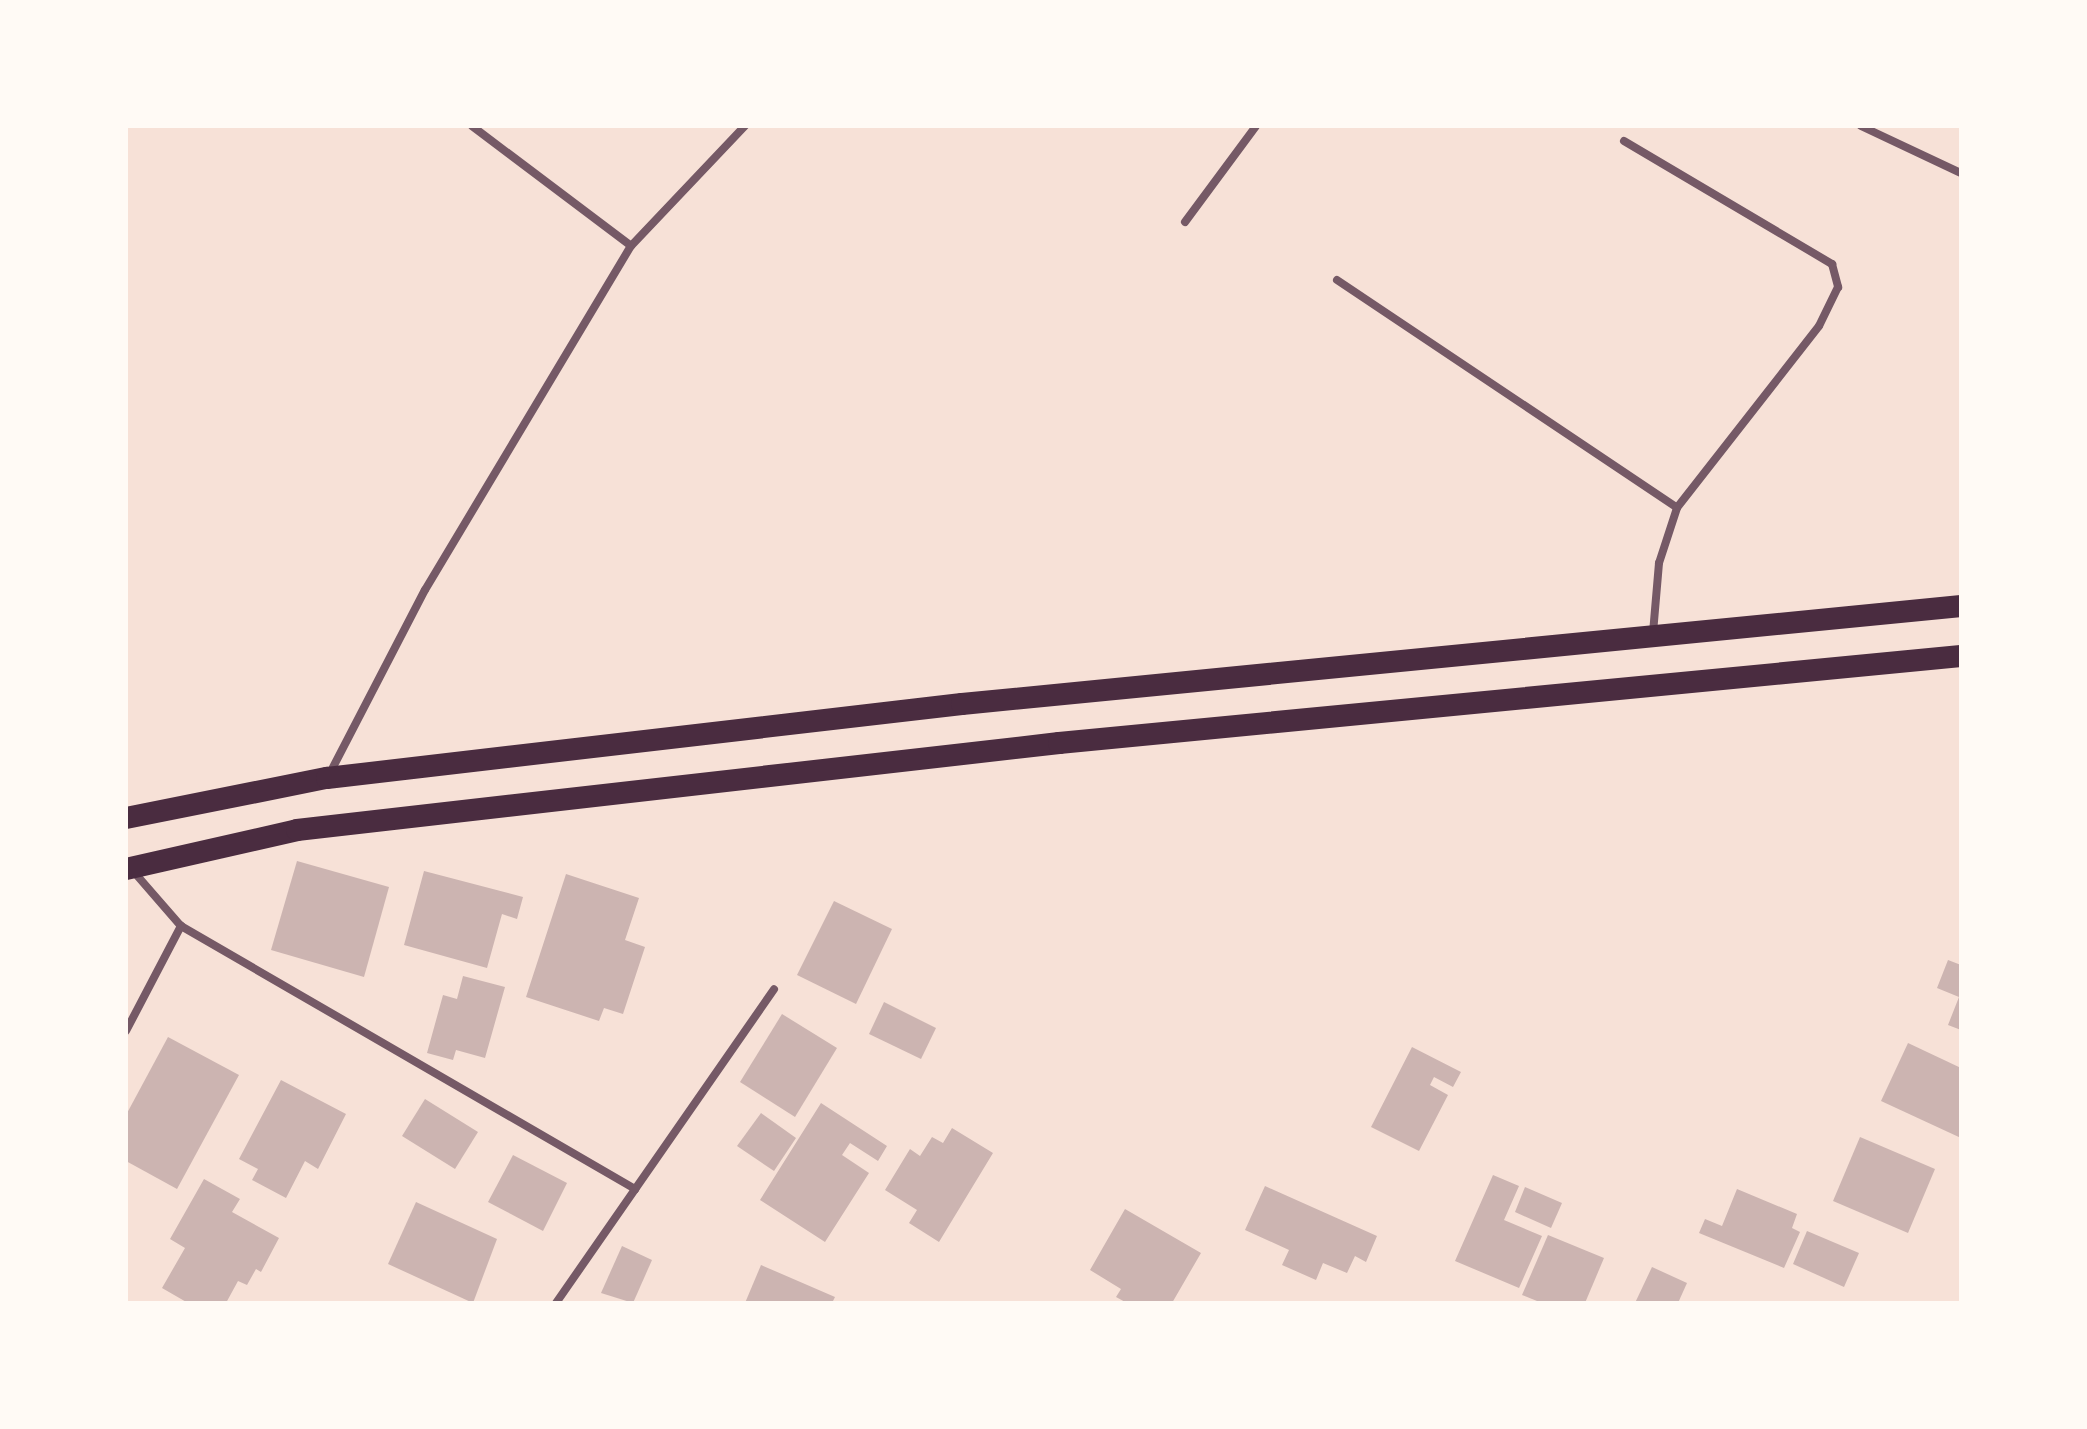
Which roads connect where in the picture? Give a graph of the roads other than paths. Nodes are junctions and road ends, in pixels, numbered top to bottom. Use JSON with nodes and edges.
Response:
{"nodes":[{"id":1,"x":472,"y":126,"type":"edge"},
{"id":2,"x":745,"y":126,"type":"edge"},
{"id":3,"x":1256,"y":126,"type":"edge"},
{"id":4,"x":1861,"y":126,"type":"edge"},
{"id":5,"x":1624,"y":141,"type":"dead end"},
{"id":6,"x":1961,"y":173,"type":"edge"},
{"id":7,"x":1185,"y":222,"type":"dead end"},
{"id":8,"x":631,"y":246,"type":"junction"},
{"id":9,"x":1337,"y":280,"type":"dead end"},
{"id":10,"x":1677,"y":508,"type":"junction"},
{"id":11,"x":1961,"y":606,"type":"edge"},
{"id":12,"x":1653,"y":638,"type":"junction"},
{"id":13,"x":1961,"y":656,"type":"edge"},
{"id":14,"x":327,"y":778,"type":"junction"},
{"id":15,"x":126,"y":818,"type":"edge"},
{"id":16,"x":128,"y":868,"type":"edge"},
{"id":17,"x":181,"y":926,"type":"junction"},
{"id":18,"x":774,"y":989,"type":"dead end"},
{"id":19,"x":126,"y":1031,"type":"edge"},
{"id":20,"x":635,"y":1189,"type":"junction"},
{"id":21,"x":556,"y":1303,"type":"edge"}],
"edges":[{"from":1,"to":8,"type":"street"},
{"from":2,"to":8,"type":"street"},
{"from":3,"to":7,"type":"street"},
{"from":4,"to":6,"type":"street"},
{"from":5,"to":10,"type":"street"},
{"from":8,"to":14,"type":"street"},
{"from":9,"to":10,"type":"street"},
{"from":10,"to":12,"type":"street"},
{"from":11,"to":12,"type":"highway"},
{"from":12,"to":14,"type":"highway"},
{"from":13,"to":16,"type":"highway"},
{"from":14,"to":15,"type":"highway"},
{"from":16,"to":17,"type":"street"},
{"from":17,"to":19,"type":"street"},
{"from":17,"to":20,"type":"street"},
{"from":18,"to":20,"type":"street"},
{"from":20,"to":21,"type":"street"}]}
